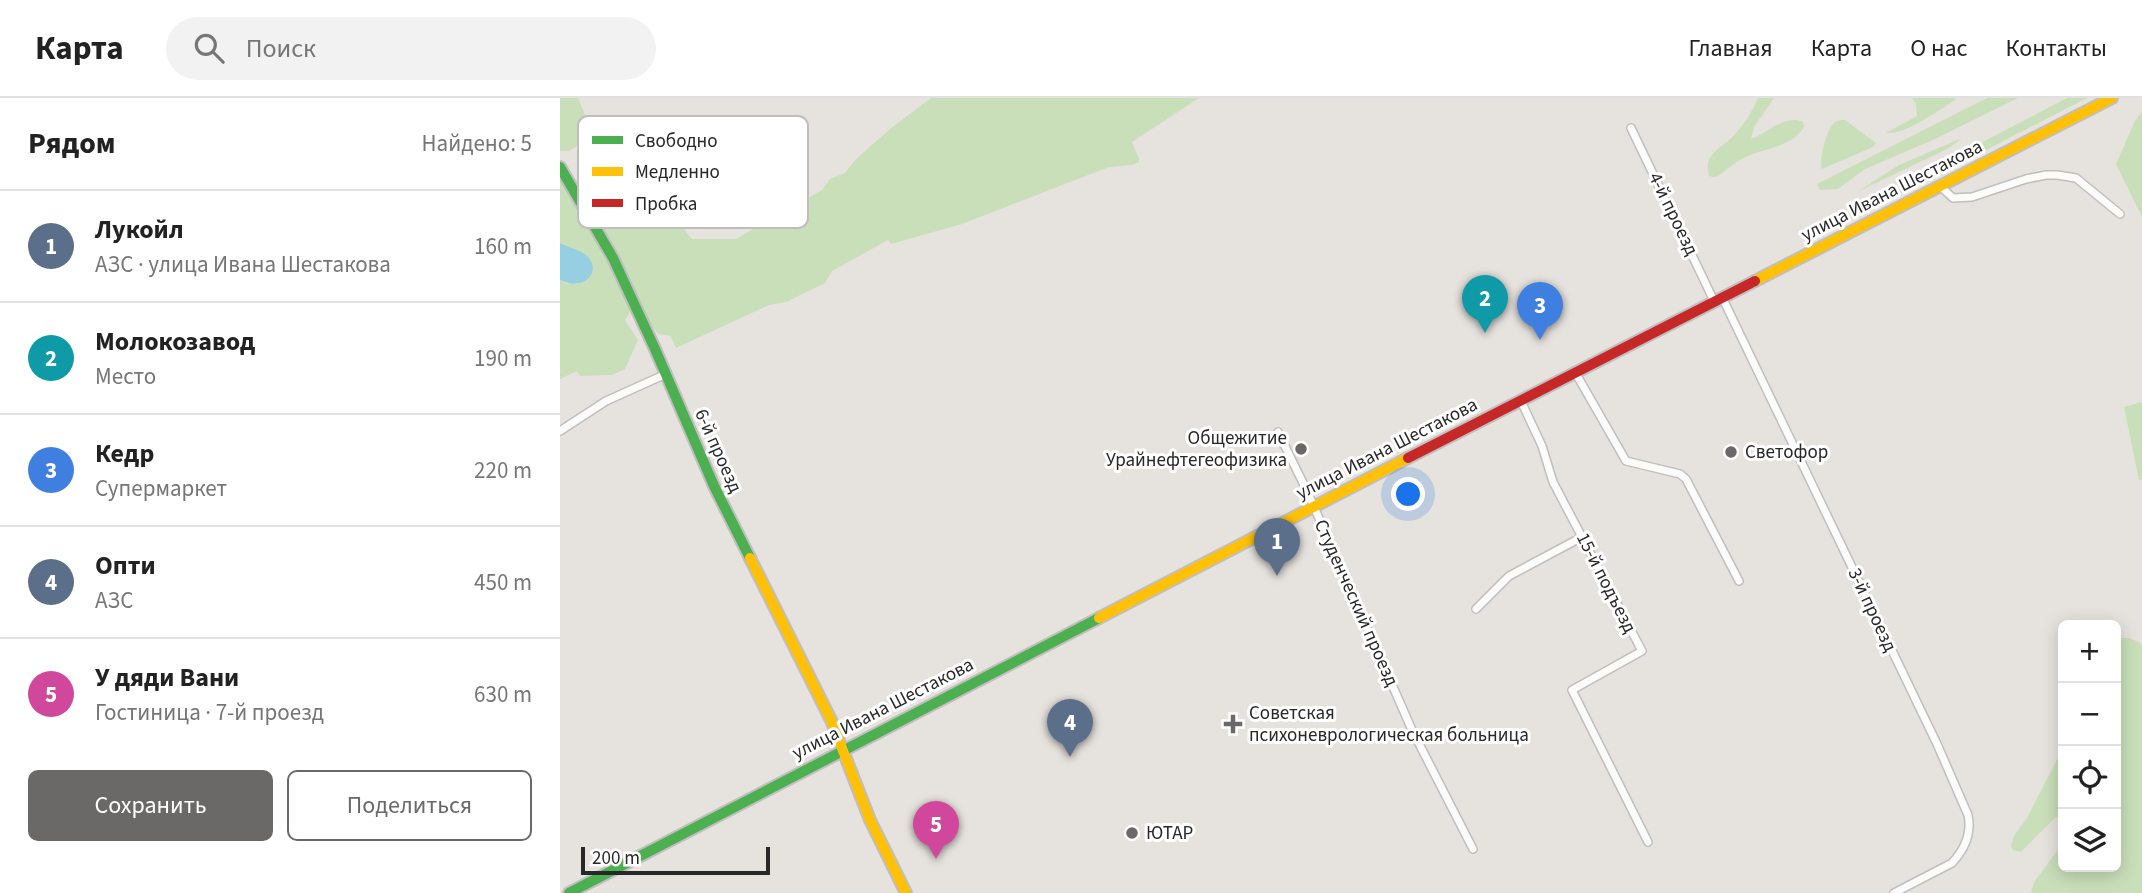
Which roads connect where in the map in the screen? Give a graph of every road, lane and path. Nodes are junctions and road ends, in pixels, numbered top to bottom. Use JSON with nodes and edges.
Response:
{"nodes":[{"id":1,"x":2112,"y":98,"type":"edge"},
{"id":2,"x":1631,"y":128,"type":"dead end"},
{"id":3,"x":560,"y":167,"type":"edge"},
{"id":4,"x":1940,"y":186,"type":"junction"},
{"id":5,"x":578,"y":198,"type":"edge"},
{"id":6,"x":2120,"y":214,"type":"dead end"},
{"id":7,"x":596,"y":228,"type":"edge"},
{"id":8,"x":1718,"y":299,"type":"junction"},
{"id":9,"x":1576,"y":372,"type":"junction"},
{"id":10,"x":666,"y":374,"type":"junction"},
{"id":11,"x":1521,"y":401,"type":"junction"},
{"id":12,"x":560,"y":431,"type":"edge"},
{"id":13,"x":1279,"y":432,"type":"dead end"},
{"id":14,"x":1313,"y":507,"type":"junction"},
{"id":15,"x":1582,"y":537,"type":"junction"},
{"id":16,"x":1739,"y":581,"type":"dead end"},
{"id":17,"x":1476,"y":609,"type":"dead end"},
{"id":18,"x":844,"y":750,"type":"junction"},
{"id":19,"x":1648,"y":842,"type":"dead end"},
{"id":20,"x":1472,"y":849,"type":"dead end"},
{"id":21,"x":569,"y":893,"type":"edge"},
{"id":22,"x":906,"y":893,"type":"edge"},
{"id":23,"x":1894,"y":893,"type":"edge"}],
"edges":[{"from":1,"to":4,"type":"main road","name":"улица Ивана Шестакова"},
{"from":2,"to":8,"type":"street","name":"4-й проезд"},
{"from":3,"to":5,"type":"main road","name":"6-й проезд"},
{"from":4,"to":6,"type":"street"},
{"from":4,"to":8,"type":"main road","name":"улица Ивана Шестакова"},
{"from":7,"to":10,"type":"main road","name":"6-й проезд"},
{"from":8,"to":9,"type":"main road","name":"улица Ивана Шестакова"},
{"from":8,"to":23,"type":"street","name":"3-й проезд"},
{"from":9,"to":11,"type":"main road","name":"улица Ивана Шестакова"},
{"from":9,"to":16,"type":"street"},
{"from":10,"to":12,"type":"street"},
{"from":10,"to":18,"type":"main road","name":"6-й проезд"},
{"from":11,"to":14,"type":"main road","name":"улица Ивана Шестакова"},
{"from":11,"to":15,"type":"street","name":"15-й подъезд"},
{"from":13,"to":14,"type":"street","name":"Студенческий проезд"},
{"from":14,"to":18,"type":"main road","name":"улица Ивана Шестакова"},
{"from":14,"to":20,"type":"street","name":"Студенческий проезд"},
{"from":15,"to":17,"type":"street"},
{"from":15,"to":19,"type":"street","name":"15-й подъезд"},
{"from":18,"to":21,"type":"main road","name":"улица Ивана Шестакова"},
{"from":18,"to":22,"type":"main road","name":"6-й проезд"}]}
